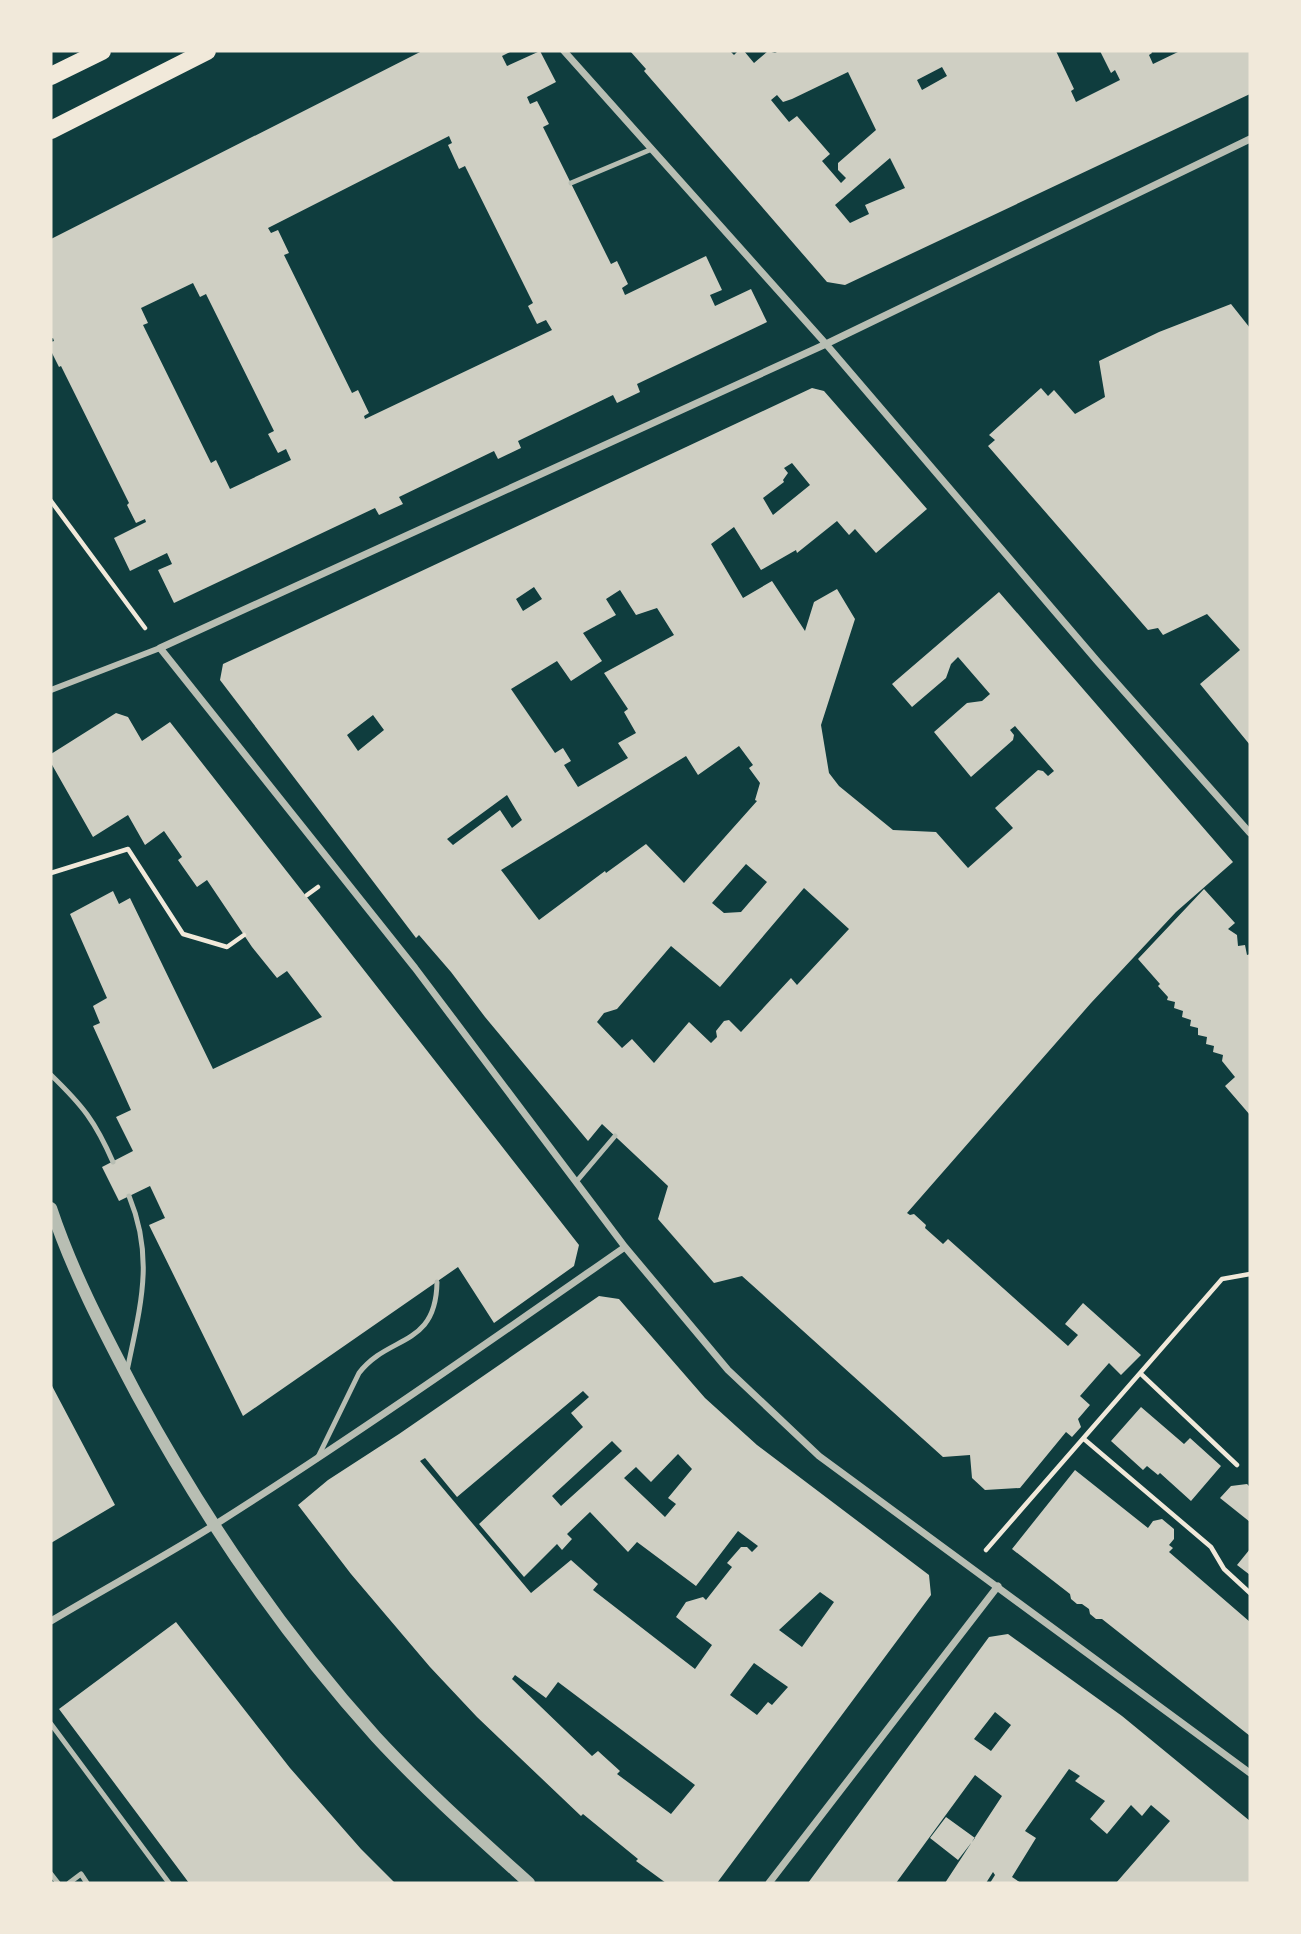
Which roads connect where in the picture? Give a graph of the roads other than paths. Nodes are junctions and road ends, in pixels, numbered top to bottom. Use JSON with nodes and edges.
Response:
{"nodes":[{"id":1,"x":102,"y":51,"type":"edge"},
{"id":2,"x":207,"y":51,"type":"edge"},
{"id":3,"x":564,"y":51,"type":"edge"},
{"id":4,"x":51,"y":76,"type":"edge"},
{"id":5,"x":51,"y":130,"type":"edge"},
{"id":6,"x":1250,"y":139,"type":"edge"},
{"id":7,"x":652,"y":149,"type":"junction"},
{"id":8,"x":571,"y":183,"type":"dead end"},
{"id":9,"x":825,"y":344,"type":"junction"},
{"id":10,"x":160,"y":648,"type":"junction"},
{"id":11,"x":51,"y":690,"type":"edge"},
{"id":12,"x":1250,"y":832,"type":"edge"},
{"id":13,"x":51,"y":1075,"type":"edge"},
{"id":14,"x":615,"y":1136,"type":"dead end"},
{"id":15,"x":113,"y":1162,"type":"dead end"},
{"id":16,"x":576,"y":1182,"type":"junction"},
{"id":17,"x":129,"y":1196,"type":"dead end"},
{"id":18,"x":51,"y":1208,"type":"edge"},
{"id":19,"x":625,"y":1247,"type":"junction"},
{"id":20,"x":437,"y":1282,"type":"dead end"},
{"id":21,"x":126,"y":1374,"type":"junction"},
{"id":22,"x":317,"y":1458,"type":"junction"},
{"id":23,"x":213,"y":1526,"type":"junction"},
{"id":24,"x":998,"y":1586,"type":"junction"},
{"id":25,"x":51,"y":1620,"type":"edge"},
{"id":26,"x":51,"y":1724,"type":"edge"},
{"id":27,"x":1250,"y":1773,"type":"edge"},
{"id":28,"x":51,"y":1874,"type":"edge"},
{"id":29,"x":58,"y":1883,"type":"edge"},
{"id":30,"x":69,"y":1883,"type":"edge"},
{"id":31,"x":87,"y":1883,"type":"edge"},
{"id":32,"x":169,"y":1883,"type":"edge"},
{"id":33,"x":529,"y":1883,"type":"edge"},
{"id":34,"x":769,"y":1883,"type":"edge"}],
"edges":[{"from":1,"to":4,"type":"main road"},
{"from":2,"to":5,"type":"main road"},
{"from":3,"to":7,"type":"street"},
{"from":6,"to":9,"type":"street"},
{"from":7,"to":8,"type":"lane"},
{"from":7,"to":9,"type":"street"},
{"from":9,"to":10,"type":"street"},
{"from":9,"to":12,"type":"street"},
{"from":10,"to":11,"type":"street"},
{"from":10,"to":16,"type":"street"},
{"from":13,"to":15,"type":"lane"},
{"from":14,"to":16,"type":"lane"},
{"from":16,"to":19,"type":"street"},
{"from":17,"to":21,"type":"lane"},
{"from":18,"to":21,"type":"street"},
{"from":19,"to":22,"type":"street"},
{"from":19,"to":24,"type":"street"},
{"from":20,"to":22,"type":"lane"},
{"from":21,"to":23,"type":"street"},
{"from":22,"to":23,"type":"street"},
{"from":23,"to":25,"type":"street"},
{"from":23,"to":33,"type":"street"},
{"from":24,"to":27,"type":"street"},
{"from":24,"to":34,"type":"street"},
{"from":26,"to":32,"type":"lane"},
{"from":28,"to":29,"type":"lane"},
{"from":30,"to":31,"type":"lane"}]}
